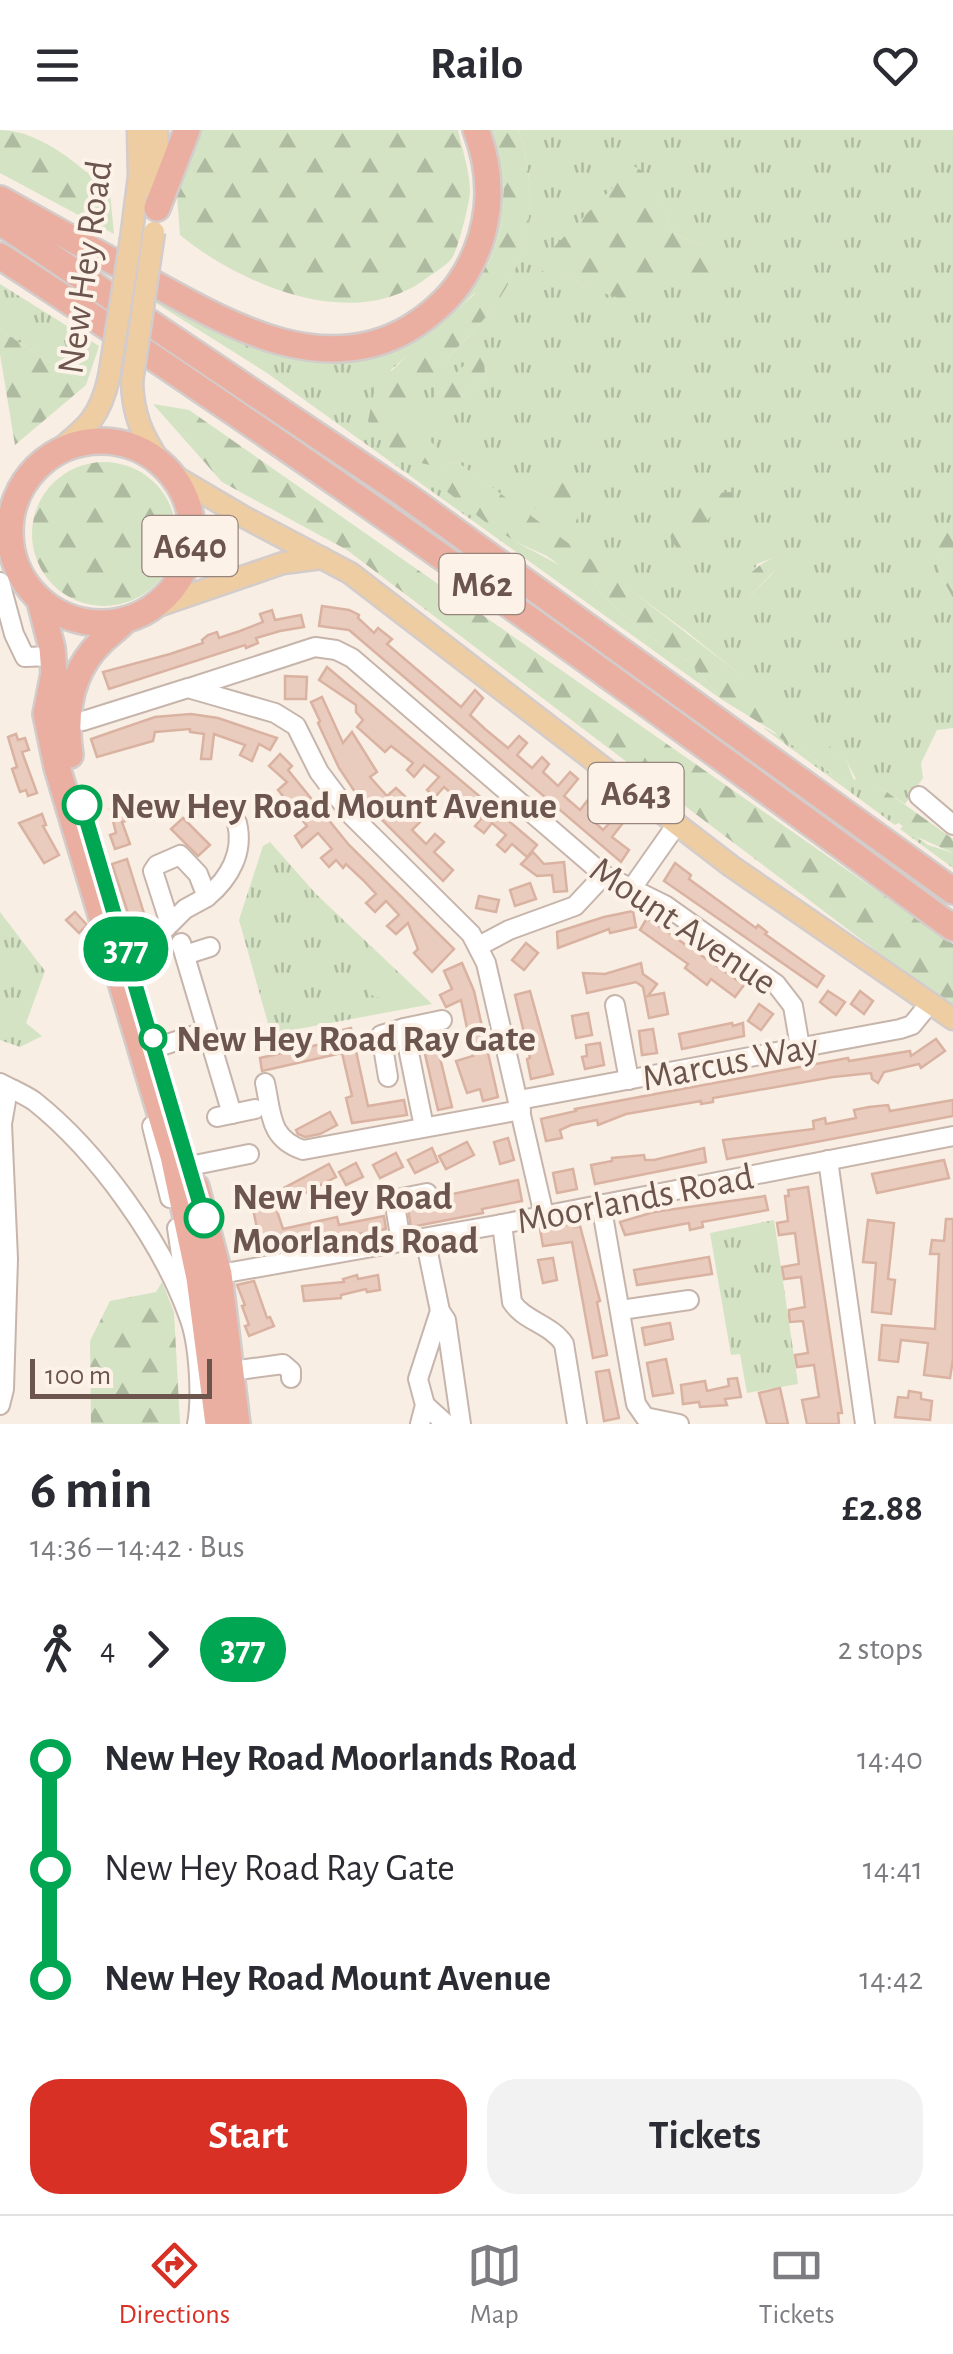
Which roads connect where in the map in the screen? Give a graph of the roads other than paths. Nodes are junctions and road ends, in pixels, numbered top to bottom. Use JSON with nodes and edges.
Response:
{"nodes":[{"id":1,"x":138,"y":130,"type":"edge"},
{"id":2,"x":156,"y":130,"type":"edge"},
{"id":3,"x":186,"y":130,"type":"edge"},
{"id":4,"x":476,"y":130,"type":"edge"},
{"id":5,"x":0,"y":199,"type":"edge"},
{"id":6,"x":156,"y":220,"type":"junction"},
{"id":7,"x":0,"y":222,"type":"edge"},
{"id":8,"x":0,"y":256,"type":"edge"},
{"id":9,"x":55,"y":453,"type":"junction"},
{"id":10,"x":165,"y":468,"type":"junction"},
{"id":11,"x":5,"y":535,"type":"edge"},
{"id":12,"x":324,"y":558,"type":"junction"},
{"id":13,"x":0,"y":582,"type":"edge"},
{"id":14,"x":40,"y":601,"type":"junction"},
{"id":15,"x":152,"y":608,"type":"junction"},
{"id":16,"x":125,"y":620,"type":"junction"},
{"id":17,"x":92,"y":652,"type":"junction"},
{"id":18,"x":53,"y":656,"type":"junction"},
{"id":19,"x":188,"y":688,"type":"junction"},
{"id":20,"x":84,"y":722,"type":"dead end"},
{"id":21,"x":919,"y":796,"type":"dead end"},
{"id":22,"x":238,"y":823,"type":"dead end"},
{"id":23,"x":677,"y":824,"type":"junction"},
{"id":24,"x":953,"y":825,"type":"edge"},
{"id":25,"x":604,"y":874,"type":"junction"},
{"id":26,"x":632,"y":888,"type":"junction"},
{"id":27,"x":953,"y":892,"type":"edge"},
{"id":28,"x":208,"y":898,"type":"junction"},
{"id":29,"x":170,"y":924,"type":"junction"},
{"id":30,"x":953,"y":928,"type":"edge"},
{"id":31,"x":125,"y":946,"type":"junction"},
{"id":32,"x":479,"y":946,"type":"junction"},
{"id":33,"x":210,"y":947,"type":"dead end"},
{"id":34,"x":120,"y":974,"type":"junction"},
{"id":35,"x":930,"y":1003,"type":"junction"},
{"id":36,"x":615,"y":1005,"type":"dead end"},
{"id":37,"x":953,"y":1019,"type":"edge"},
{"id":38,"x":442,"y":1020,"type":"dead end"},
{"id":39,"x":404,"y":1028,"type":"junction"},
{"id":40,"x":207,"y":1031,"type":"junction"},
{"id":41,"x":155,"y":1048,"type":"junction"},
{"id":42,"x":800,"y":1048,"type":"junction"},
{"id":43,"x":388,"y":1078,"type":"dead end"},
{"id":44,"x":630,"y":1080,"type":"junction"},
{"id":45,"x":265,"y":1083,"type":"dead end"},
{"id":46,"x":7,"y":1086,"type":"edge"},
{"id":47,"x":520,"y":1105,"type":"junction"},
{"id":48,"x":255,"y":1109,"type":"dead end"},
{"id":49,"x":424,"y":1127,"type":"junction"},
{"id":50,"x":953,"y":1136,"type":"edge"},
{"id":51,"x":249,"y":1154,"type":"dead end"},
{"id":52,"x":828,"y":1160,"type":"junction"},
{"id":53,"x":190,"y":1166,"type":"junction"},
{"id":54,"x":427,"y":1193,"type":"dead end"},
{"id":55,"x":601,"y":1204,"type":"junction"},
{"id":56,"x":544,"y":1215,"type":"junction"},
{"id":57,"x":502,"y":1224,"type":"junction"},
{"id":58,"x":426,"y":1238,"type":"junction"},
{"id":59,"x":402,"y":1242,"type":"junction"},
{"id":60,"x":209,"y":1276,"type":"junction"},
{"id":61,"x":689,"y":1300,"type":"dead end"},
{"id":62,"x":440,"y":1310,"type":"junction"},
{"id":63,"x":621,"y":1310,"type":"junction"},
{"id":64,"x":191,"y":1322,"type":"junction"},
{"id":65,"x":232,"y":1371,"type":"junction"},
{"id":66,"x":292,"y":1378,"type":"dead end"},
{"id":67,"x":0,"y":1406,"type":"edge"},
{"id":68,"x":422,"y":1414,"type":"edge"},
{"id":69,"x":198,"y":1424,"type":"edge"},
{"id":70,"x":218,"y":1424,"type":"edge"},
{"id":71,"x":238,"y":1424,"type":"edge"},
{"id":72,"x":446,"y":1424,"type":"edge"},
{"id":73,"x":461,"y":1424,"type":"edge"},
{"id":74,"x":578,"y":1424,"type":"edge"},
{"id":75,"x":679,"y":1424,"type":"edge"},
{"id":76,"x":866,"y":1424,"type":"edge"}],
"edges":[{"from":1,"to":9,"type":"main road","name":"New Hey Road","number":"A640","bridge":true},
{"from":2,"to":6,"type":"main road","name":"New Hey Road","number":"A640"},
{"from":3,"to":6,"type":"highway"},
{"from":4,"to":5,"type":"highway"},
{"from":6,"to":10,"type":"main road","name":"New Hey Road","number":"A640","bridge":true},
{"from":7,"to":27,"type":"highway","number":"M62"},
{"from":8,"to":30,"type":"highway","number":"M62"},
{"from":9,"to":10,"type":"highway","number":"A640"},
{"from":9,"to":11,"type":"highway","number":"A640"},
{"from":10,"to":12,"type":"main road","number":"A643"},
{"from":10,"to":15,"type":"highway","number":"A640"},
{"from":11,"to":14,"type":"highway","number":"A640"},
{"from":12,"to":15,"type":"main road"},
{"from":12,"to":23,"type":"main road","number":"A643"},
{"from":13,"to":18,"type":"street"},
{"from":14,"to":16,"type":"highway","number":"A640"},
{"from":14,"to":18,"type":"highway","number":"A640"},
{"from":15,"to":16,"type":"highway","number":"A640"},
{"from":16,"to":17,"type":"highway","number":"A640"},
{"from":17,"to":18,"type":"highway"},
{"from":17,"to":31,"type":"highway","number":"A640"},
{"from":18,"to":34,"type":"highway","number":"A640"},
{"from":19,"to":20,"type":"street","name":"Mount Avenue"},
{"from":19,"to":25,"type":"street","name":"Mount Avenue"},
{"from":19,"to":32,"type":"street"},
{"from":21,"to":24,"type":"street"},
{"from":22,"to":28,"type":"street"},
{"from":23,"to":26,"type":"street"},
{"from":23,"to":35,"type":"main road","number":"A643"},
{"from":25,"to":26,"type":"street","name":"Mount Avenue"},
{"from":25,"to":32,"type":"street"},
{"from":26,"to":42,"type":"street","name":"Mount Avenue"},
{"from":28,"to":29,"type":"street"},
{"from":28,"to":29,"type":"street"},
{"from":29,"to":31,"type":"street"},
{"from":31,"to":41,"type":"highway","number":"A640"},
{"from":32,"to":47,"type":"street"},
{"from":33,"to":40,"type":"street"},
{"from":34,"to":60,"type":"highway","number":"A640"},
{"from":34,"to":64,"type":"street"},
{"from":35,"to":37,"type":"main road","number":"A643"},
{"from":35,"to":42,"type":"street","name":"Marcus Way"},
{"from":36,"to":44,"type":"street"},
{"from":38,"to":39,"type":"street"},
{"from":39,"to":43,"type":"street"},
{"from":39,"to":49,"type":"street"},
{"from":40,"to":41,"type":"street"},
{"from":40,"to":48,"type":"street"},
{"from":41,"to":53,"type":"highway","number":"A640"},
{"from":42,"to":44,"type":"street","name":"Marcus Way"},
{"from":44,"to":47,"type":"street","name":"Marcus Way"},
{"from":45,"to":49,"type":"street","name":"Marcus Way"},
{"from":46,"to":64,"type":"street"},
{"from":46,"to":67,"type":"street"},
{"from":47,"to":49,"type":"street","name":"Marcus Way"},
{"from":47,"to":56,"type":"street"},
{"from":50,"to":52,"type":"street","name":"Moorlands Road"},
{"from":51,"to":53,"type":"street"},
{"from":52,"to":55,"type":"street","name":"Moorlands Road"},
{"from":52,"to":76,"type":"street"},
{"from":53,"to":60,"type":"highway","number":"A640"},
{"from":54,"to":59,"type":"street"},
{"from":55,"to":56,"type":"street","name":"Moorlands Road"},
{"from":55,"to":63,"type":"street"},
{"from":56,"to":57,"type":"street","name":"Moorlands Road"},
{"from":57,"to":58,"type":"street","name":"Moorlands Road"},
{"from":57,"to":74,"type":"street"},
{"from":58,"to":59,"type":"street","name":"Moorlands Road"},
{"from":58,"to":62,"type":"street"},
{"from":59,"to":60,"type":"street","name":"Moorlands Road"},
{"from":60,"to":65,"type":"highway","number":"A640"},
{"from":60,"to":70,"type":"highway","number":"A640"},
{"from":61,"to":63,"type":"street"},
{"from":62,"to":68,"type":"street"},
{"from":62,"to":73,"type":"street"},
{"from":63,"to":75,"type":"street"},
{"from":64,"to":69,"type":"street"},
{"from":65,"to":66,"type":"street"},
{"from":65,"to":71,"type":"highway","number":"A640"},
{"from":68,"to":72,"type":"street"}]}
